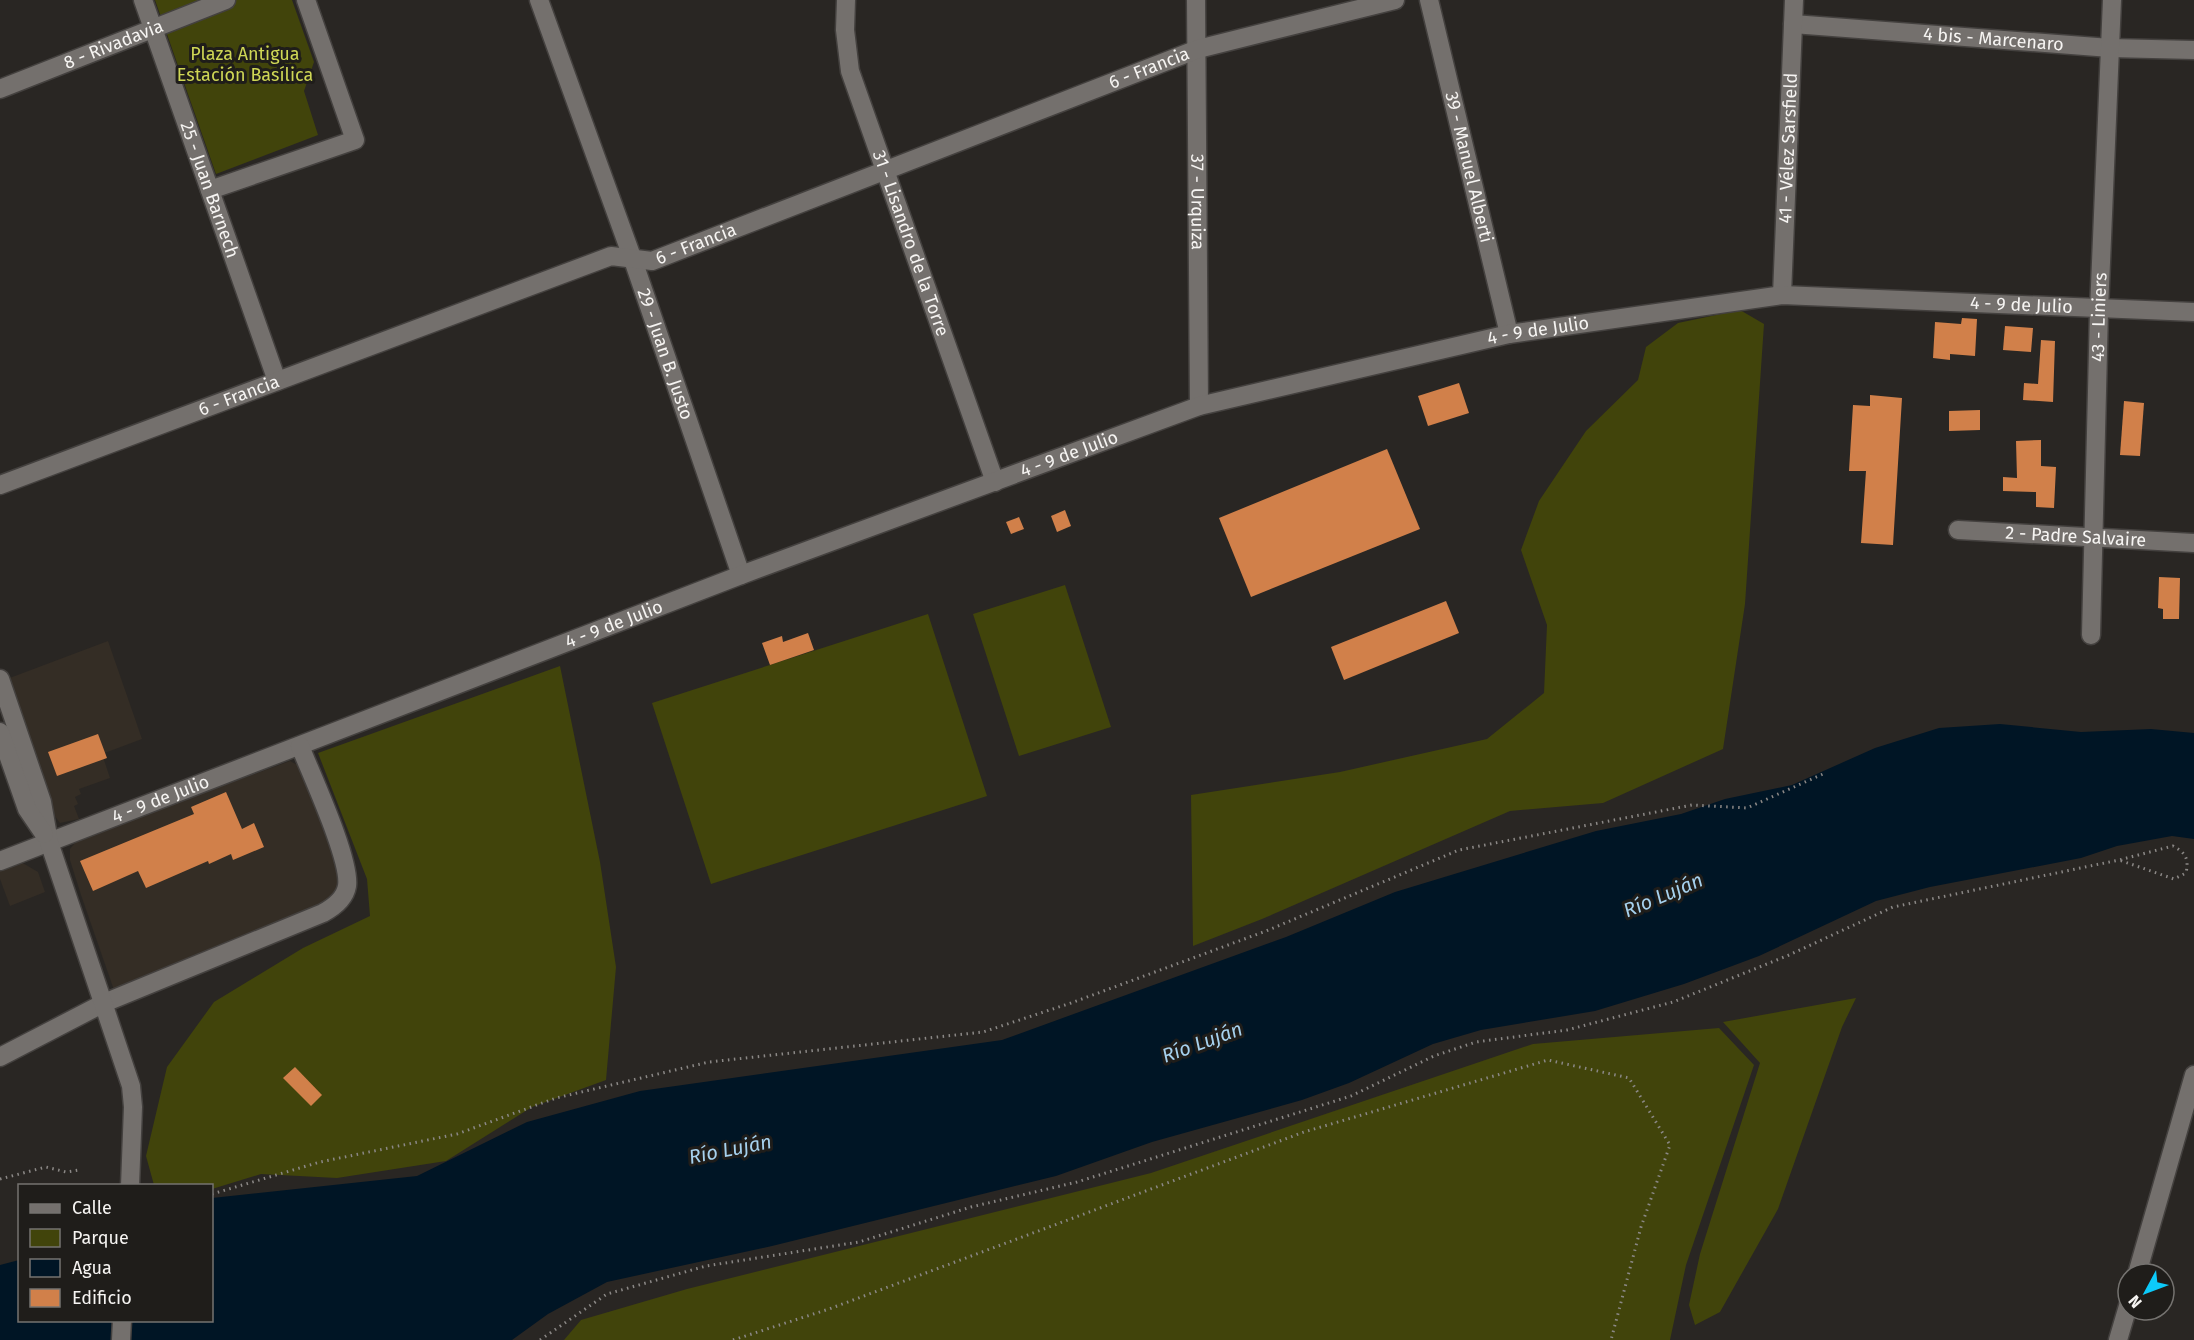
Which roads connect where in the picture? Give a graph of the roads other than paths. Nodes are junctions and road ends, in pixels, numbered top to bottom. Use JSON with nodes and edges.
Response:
{"nodes":[{"id":1,"x":143,"y":0,"type":"edge"},
{"id":2,"x":226,"y":0,"type":"edge"},
{"id":3,"x":306,"y":0,"type":"edge"},
{"id":4,"x":539,"y":0,"type":"edge"},
{"id":5,"x":846,"y":0,"type":"edge"},
{"id":6,"x":1196,"y":0,"type":"edge"},
{"id":7,"x":1395,"y":0,"type":"edge"},
{"id":8,"x":1429,"y":0,"type":"edge"},
{"id":9,"x":1794,"y":0,"type":"edge"},
{"id":10,"x":2112,"y":0,"type":"edge"},
{"id":11,"x":1793,"y":24,"type":"junction"},
{"id":12,"x":153,"y":27,"type":"junction"},
{"id":13,"x":2110,"y":48,"type":"junction"},
{"id":14,"x":1198,"y":49,"type":"junction"},
{"id":15,"x":2194,"y":50,"type":"edge"},
{"id":16,"x":0,"y":89,"type":"edge"},
{"id":17,"x":886,"y":170,"type":"junction"},
{"id":18,"x":210,"y":190,"type":"junction"},
{"id":19,"x":632,"y":257,"type":"junction"},
{"id":20,"x":1782,"y":295,"type":"junction"},
{"id":21,"x":2099,"y":310,"type":"junction"},
{"id":22,"x":2194,"y":312,"type":"edge"},
{"id":23,"x":1509,"y":334,"type":"junction"},
{"id":24,"x":277,"y":381,"type":"junction"},
{"id":25,"x":1199,"y":406,"type":"junction"},
{"id":26,"x":995,"y":482,"type":"junction"},
{"id":27,"x":0,"y":485,"type":"edge"},
{"id":28,"x":1958,"y":530,"type":"dead end"},
{"id":29,"x":2094,"y":536,"type":"junction"},
{"id":30,"x":2194,"y":543,"type":"edge"},
{"id":31,"x":741,"y":575,"type":"junction"},
{"id":32,"x":2091,"y":635,"type":"dead end"},
{"id":33,"x":0,"y":680,"type":"edge"},
{"id":34,"x":0,"y":732,"type":"edge"},
{"id":35,"x":300,"y":746,"type":"junction"},
{"id":36,"x":49,"y":842,"type":"junction"},
{"id":37,"x":0,"y":861,"type":"edge"},
{"id":38,"x":104,"y":1003,"type":"junction"},
{"id":39,"x":0,"y":1057,"type":"edge"},
{"id":40,"x":2194,"y":1075,"type":"edge"},
{"id":41,"x":130,"y":1184,"type":"edge"},
{"id":42,"x":2140,"y":1262,"type":"edge"},
{"id":43,"x":122,"y":1322,"type":"edge"},
{"id":44,"x":2123,"y":1322,"type":"edge"},
{"id":45,"x":121,"y":1340,"type":"edge"},
{"id":46,"x":2118,"y":1340,"type":"edge"}],
"edges":[{"from":1,"to":12,"type":"street","name":"25 - Juan Barnech"},
{"from":2,"to":12,"type":"street","name":"8 - Rivadavia"},
{"from":3,"to":18,"type":"street"},
{"from":4,"to":19,"type":"street","name":"29 - Juan B. Justo"},
{"from":5,"to":17,"type":"street","name":"31 - Lisandro de la Torre"},
{"from":6,"to":14,"type":"street","name":"37 - Urquiza"},
{"from":7,"to":14,"type":"street","name":"6 - Francia"},
{"from":8,"to":23,"type":"street","name":"39 - Manuel Alberti"},
{"from":9,"to":11,"type":"street","name":"41 - Vélez Sarsfield"},
{"from":10,"to":13,"type":"street","name":"43 - Liniers"},
{"from":11,"to":13,"type":"street","name":"4 bis - Marcenaro"},
{"from":11,"to":20,"type":"street","name":"41 - Vélez Sarsfield"},
{"from":12,"to":16,"type":"street","name":"8 - Rivadavia"},
{"from":12,"to":18,"type":"street","name":"25 - Juan Barnech"},
{"from":13,"to":15,"type":"street","name":"4 bis - Marcenaro"},
{"from":13,"to":21,"type":"street","name":"43 - Liniers"},
{"from":14,"to":17,"type":"street","name":"6 - Francia"},
{"from":14,"to":25,"type":"street","name":"37 - Urquiza"},
{"from":17,"to":19,"type":"street","name":"6 - Francia"},
{"from":17,"to":26,"type":"street","name":"31 - Lisandro de la Torre"},
{"from":18,"to":24,"type":"street","name":"25 - Juan Barnech"},
{"from":19,"to":24,"type":"street","name":"6 - Francia"},
{"from":19,"to":31,"type":"street","name":"29 - Juan B. Justo"},
{"from":20,"to":21,"type":"street","name":"4 - 9 de Julio"},
{"from":20,"to":23,"type":"street","name":"4 - 9 de Julio"},
{"from":21,"to":22,"type":"street","name":"4 - 9 de Julio"},
{"from":21,"to":29,"type":"street","name":"43 - Liniers"},
{"from":23,"to":25,"type":"street","name":"4 - 9 de Julio"},
{"from":24,"to":27,"type":"street","name":"6 - Francia"},
{"from":25,"to":26,"type":"street","name":"4 - 9 de Julio"},
{"from":26,"to":31,"type":"street","name":"4 - 9 de Julio"},
{"from":28,"to":29,"type":"street","name":"2 - Padre Salvaire"},
{"from":29,"to":30,"type":"street","name":"2 - Padre Salvaire"},
{"from":29,"to":32,"type":"street","name":"43 - Liniers"},
{"from":31,"to":35,"type":"street","name":"4 - 9 de Julio"},
{"from":33,"to":36,"type":"street"},
{"from":34,"to":36,"type":"street"},
{"from":35,"to":36,"type":"street","name":"4 - 9 de Julio"},
{"from":35,"to":38,"type":"street"},
{"from":36,"to":37,"type":"street","name":"4 - 9 de Julio"},
{"from":36,"to":38,"type":"street"},
{"from":38,"to":39,"type":"street"},
{"from":38,"to":41,"type":"street"},
{"from":40,"to":42,"type":"street"},
{"from":43,"to":45,"type":"street"},
{"from":44,"to":46,"type":"street"}]}
